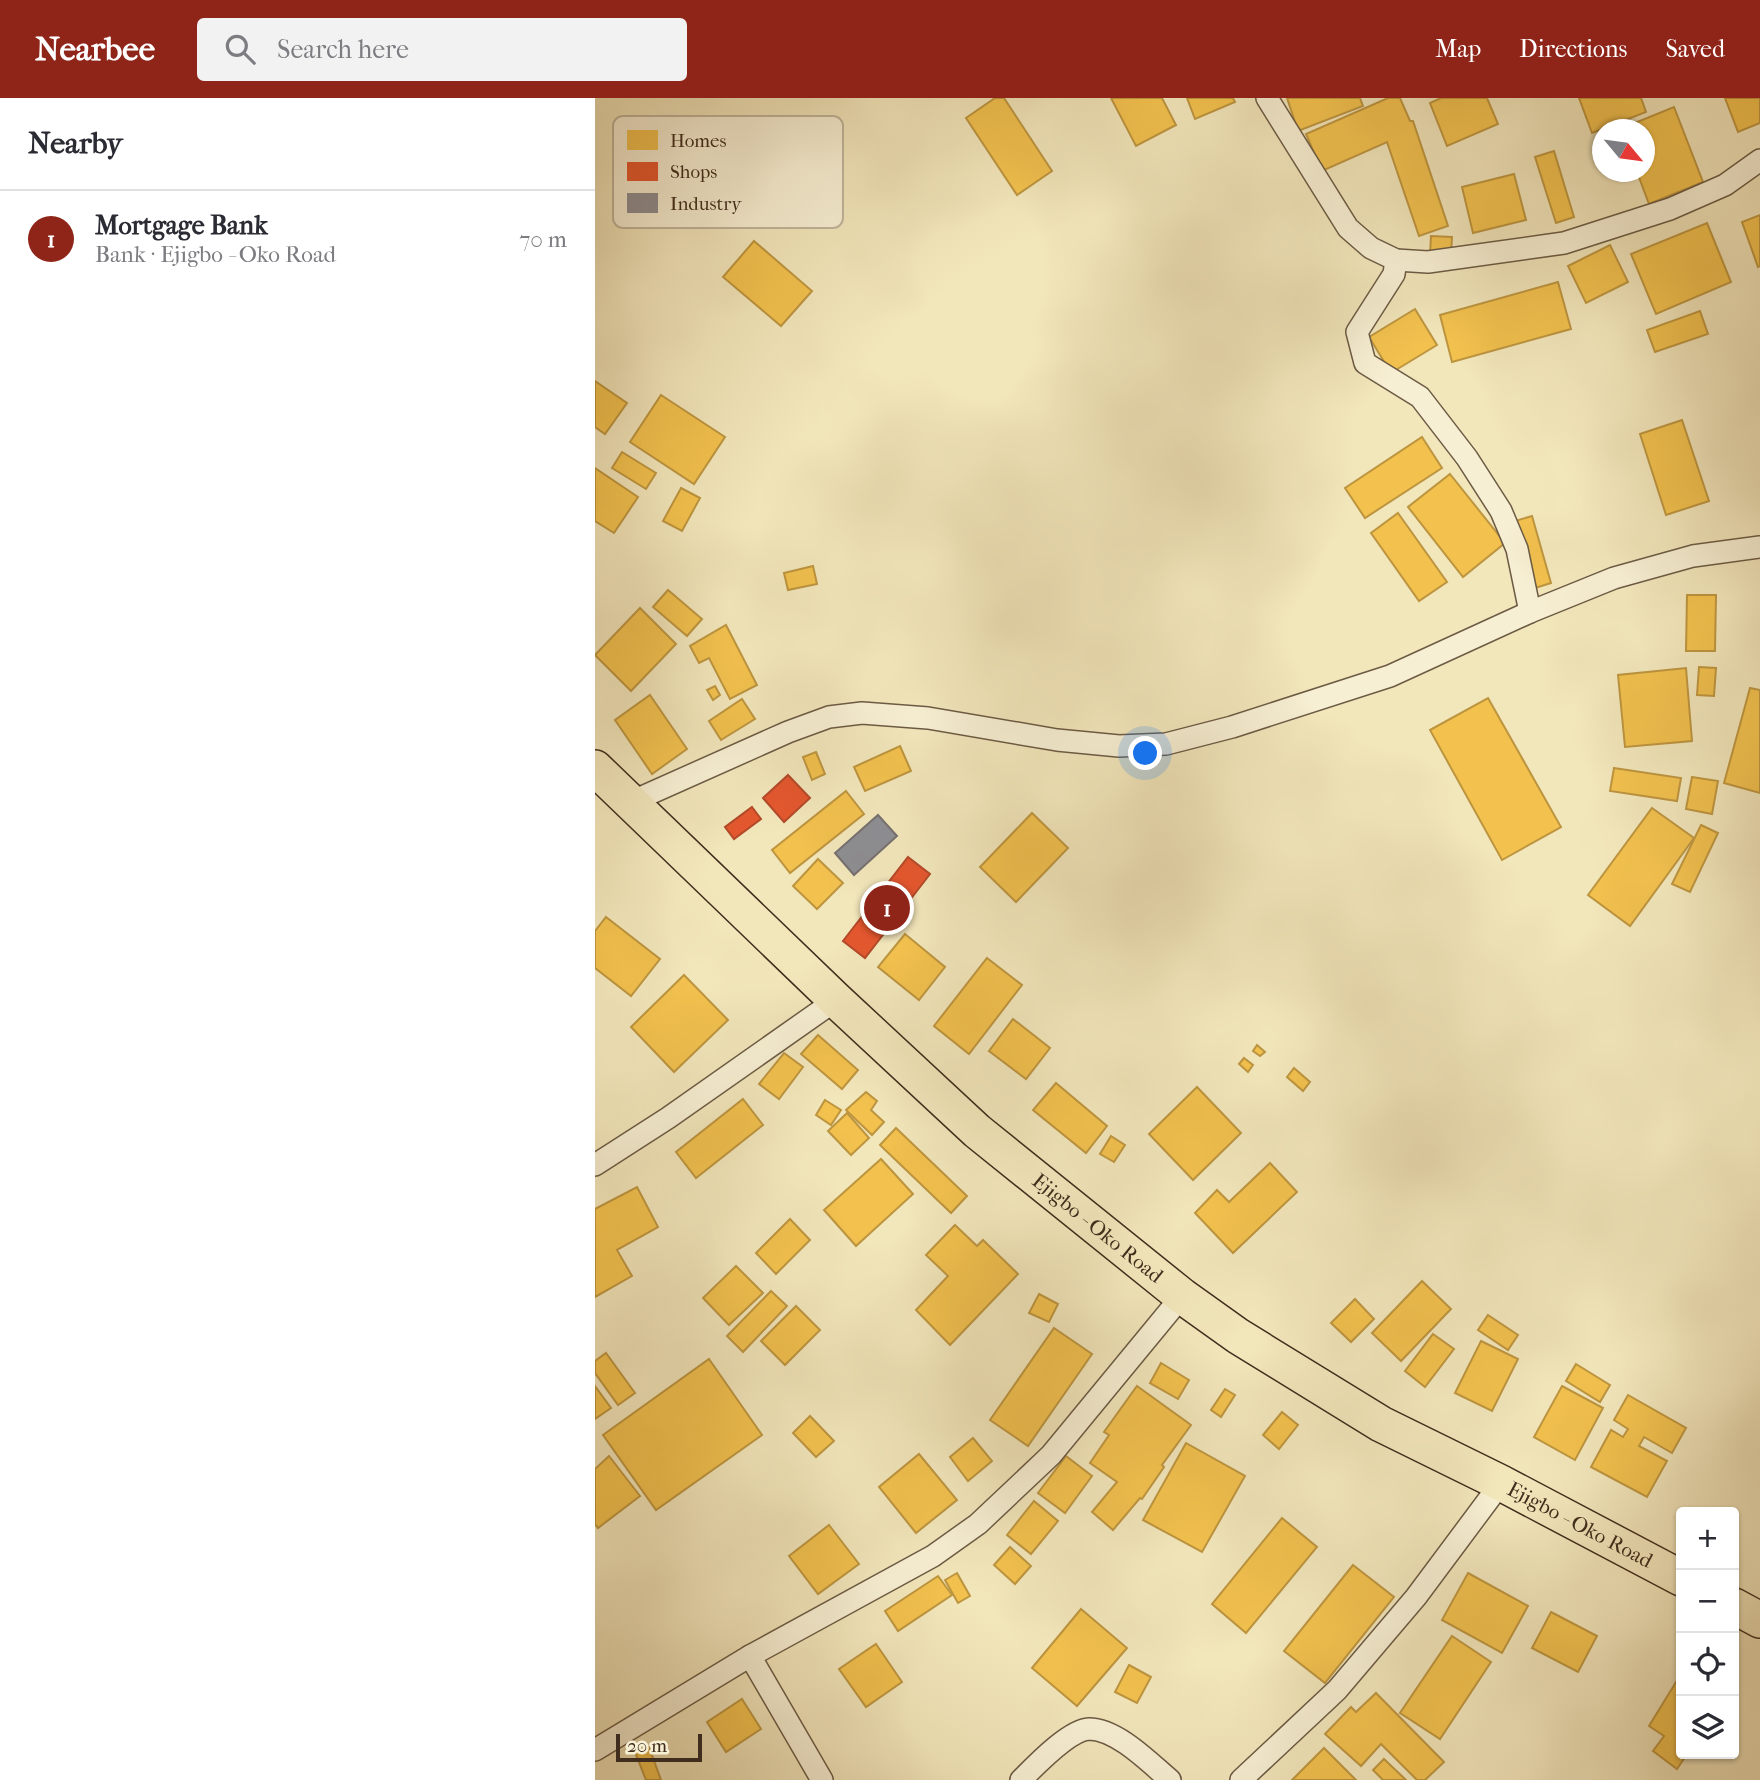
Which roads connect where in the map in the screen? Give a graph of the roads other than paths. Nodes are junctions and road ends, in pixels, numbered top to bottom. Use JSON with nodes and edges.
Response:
{"nodes":[{"id":1,"x":1267,"y":98,"type":"edge"},
{"id":2,"x":1760,"y":160,"type":"edge"},
{"id":3,"x":1396,"y":260,"type":"junction"},
{"id":4,"x":1760,"y":547,"type":"edge"},
{"id":5,"x":1530,"y":611,"type":"junction"},
{"id":6,"x":595,"y":768,"type":"edge"},
{"id":7,"x":631,"y":802,"type":"junction"},
{"id":8,"x":836,"y":1000,"type":"junction"},
{"id":9,"x":595,"y":1164,"type":"edge"},
{"id":10,"x":1182,"y":1296,"type":"junction"},
{"id":11,"x":1501,"y":1483,"type":"junction"},
{"id":12,"x":1676,"y":1575,"type":"edge"},
{"id":13,"x":1739,"y":1609,"type":"edge"},
{"id":14,"x":1760,"y":1620,"type":"edge"},
{"id":15,"x":750,"y":1656,"type":"junction"},
{"id":16,"x":595,"y":1750,"type":"edge"},
{"id":17,"x":822,"y":1780,"type":"edge"},
{"id":18,"x":1021,"y":1780,"type":"edge"},
{"id":19,"x":1171,"y":1780,"type":"edge"},
{"id":20,"x":1241,"y":1780,"type":"edge"}],
"edges":[{"from":1,"to":3,"type":"street"},
{"from":2,"to":3,"type":"street"},
{"from":3,"to":5,"type":"street"},
{"from":4,"to":5,"type":"street"},
{"from":5,"to":7,"type":"street"},
{"from":6,"to":7,"type":"main road","name":"Ejigbo - Oko Road"},
{"from":7,"to":8,"type":"main road","name":"Ejigbo - Oko Road"},
{"from":8,"to":9,"type":"street"},
{"from":8,"to":10,"type":"main road","name":"Ejigbo - Oko Road"},
{"from":10,"to":11,"type":"main road","name":"Ejigbo - Oko Road"},
{"from":10,"to":15,"type":"street"},
{"from":11,"to":12,"type":"main road","name":"Ejigbo - Oko Road"},
{"from":11,"to":20,"type":"street"},
{"from":13,"to":14,"type":"main road"},
{"from":15,"to":16,"type":"street"},
{"from":15,"to":17,"type":"street"},
{"from":18,"to":19,"type":"street"}]}
